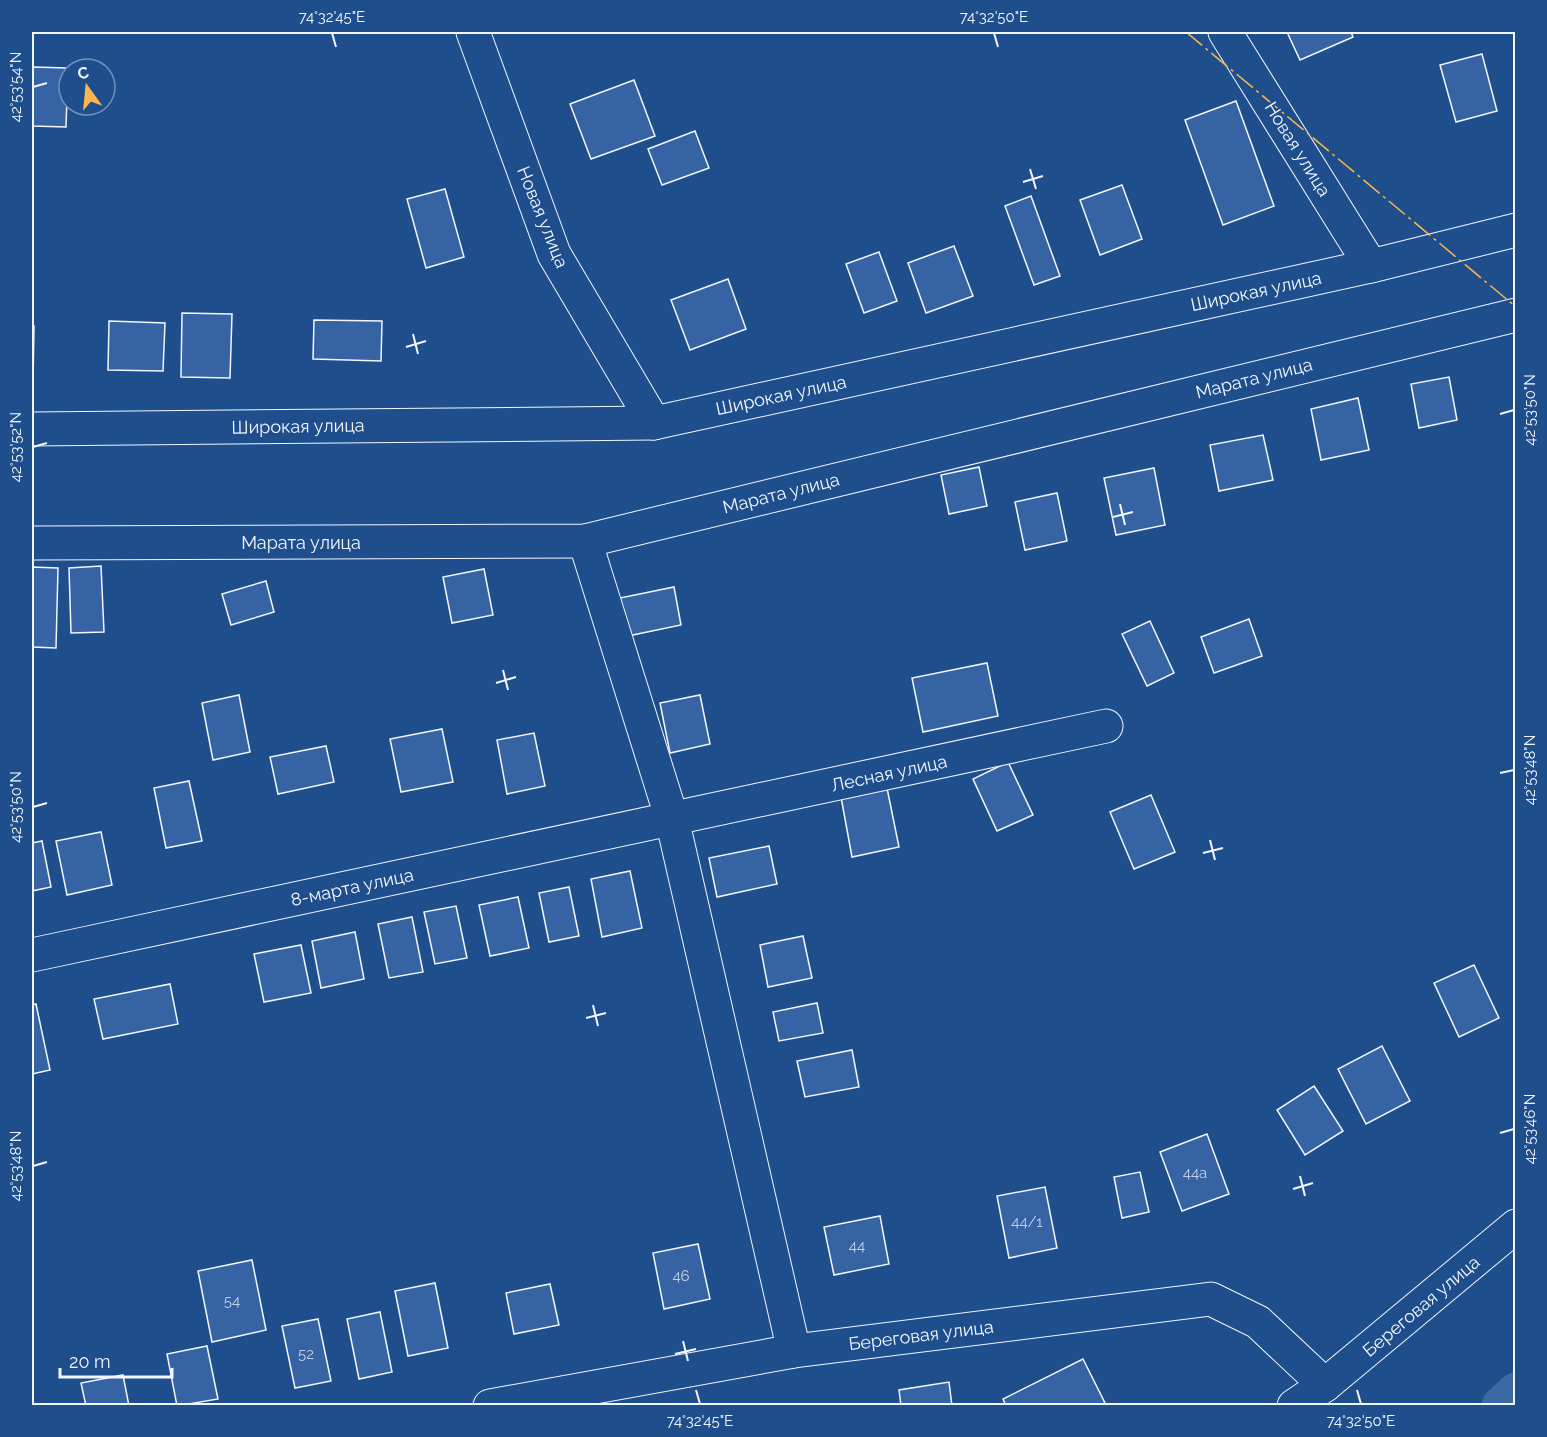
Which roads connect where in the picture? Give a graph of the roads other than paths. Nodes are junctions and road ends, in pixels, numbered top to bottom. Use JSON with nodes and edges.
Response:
{"nodes":[{"id":1,"x":473,"y":32,"type":"edge"},
{"id":2,"x":1226,"y":32,"type":"edge"},
{"id":3,"x":1515,"y":230,"type":"edge"},
{"id":4,"x":1371,"y":266,"type":"junction"},
{"id":5,"x":1515,"y":315,"type":"edge"},
{"id":6,"x":654,"y":423,"type":"junction"},
{"id":7,"x":32,"y":429,"type":"edge"},
{"id":8,"x":585,"y":541,"type":"junction"},
{"id":9,"x":32,"y":543,"type":"edge"},
{"id":10,"x":1106,"y":726,"type":"dead end"},
{"id":11,"x":672,"y":819,"type":"junction"},
{"id":12,"x":32,"y":955,"type":"edge"},
{"id":13,"x":1515,"y":1227,"type":"edge"},
{"id":14,"x":794,"y":1351,"type":"junction"},
{"id":15,"x":1326,"y":1385,"type":"junction"},
{"id":16,"x":490,"y":1406,"type":"edge"},
{"id":17,"x":1294,"y":1406,"type":"edge"}],
"edges":[{"from":1,"to":6,"type":"street","name":"Новая улица"},
{"from":2,"to":4,"type":"street","name":"Новая улица"},
{"from":3,"to":4,"type":"street","name":"Широкая улица"},
{"from":4,"to":6,"type":"street","name":"Широкая улица"},
{"from":5,"to":8,"type":"street","name":"Марата улица"},
{"from":6,"to":7,"type":"street","name":"Широкая улица"},
{"from":8,"to":9,"type":"street","name":"Марата улица"},
{"from":8,"to":11,"type":"street"},
{"from":10,"to":11,"type":"street","name":"Лесная улица"},
{"from":11,"to":12,"type":"street","name":"8-марта улица"},
{"from":11,"to":14,"type":"street"},
{"from":13,"to":15,"type":"street","name":"Береговая улица"},
{"from":14,"to":15,"type":"street","name":"Береговая улица"},
{"from":14,"to":16,"type":"street","name":"Береговая улица"},
{"from":15,"to":17,"type":"street","name":"Береговая улица"}]}
